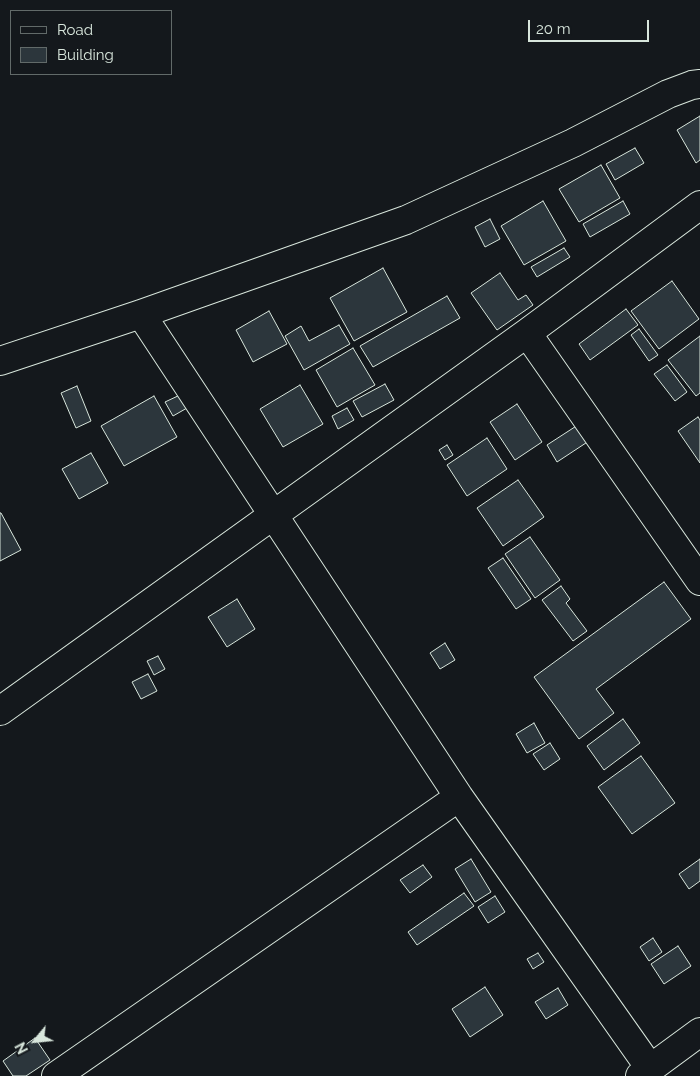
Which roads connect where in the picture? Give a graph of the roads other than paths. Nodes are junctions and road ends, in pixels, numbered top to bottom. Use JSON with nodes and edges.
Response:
{"nodes":[{"id":1,"x":700,"y":84,"type":"edge"},
{"id":2,"x":700,"y":205,"type":"edge"},
{"id":3,"x":141,"y":314,"type":"junction"},
{"id":4,"x":527,"y":333,"type":"junction"},
{"id":5,"x":0,"y":361,"type":"edge"},
{"id":6,"x":274,"y":514,"type":"junction"},
{"id":7,"x":700,"y":581,"type":"edge"},
{"id":8,"x":0,"y":711,"type":"edge"},
{"id":9,"x":459,"y":797,"type":"junction"},
{"id":10,"x":700,"y":1032,"type":"edge"},
{"id":11,"x":645,"y":1072,"type":"edge"},
{"id":12,"x":56,"y":1076,"type":"edge"}],
"edges":[{"from":1,"to":3,"type":"street"},
{"from":2,"to":4,"type":"street"},
{"from":3,"to":5,"type":"street"},
{"from":3,"to":6,"type":"street"},
{"from":4,"to":6,"type":"street"},
{"from":4,"to":7,"type":"street"},
{"from":6,"to":8,"type":"street"},
{"from":6,"to":9,"type":"street"},
{"from":9,"to":11,"type":"street"},
{"from":9,"to":12,"type":"street"},
{"from":10,"to":11,"type":"street"}]}
